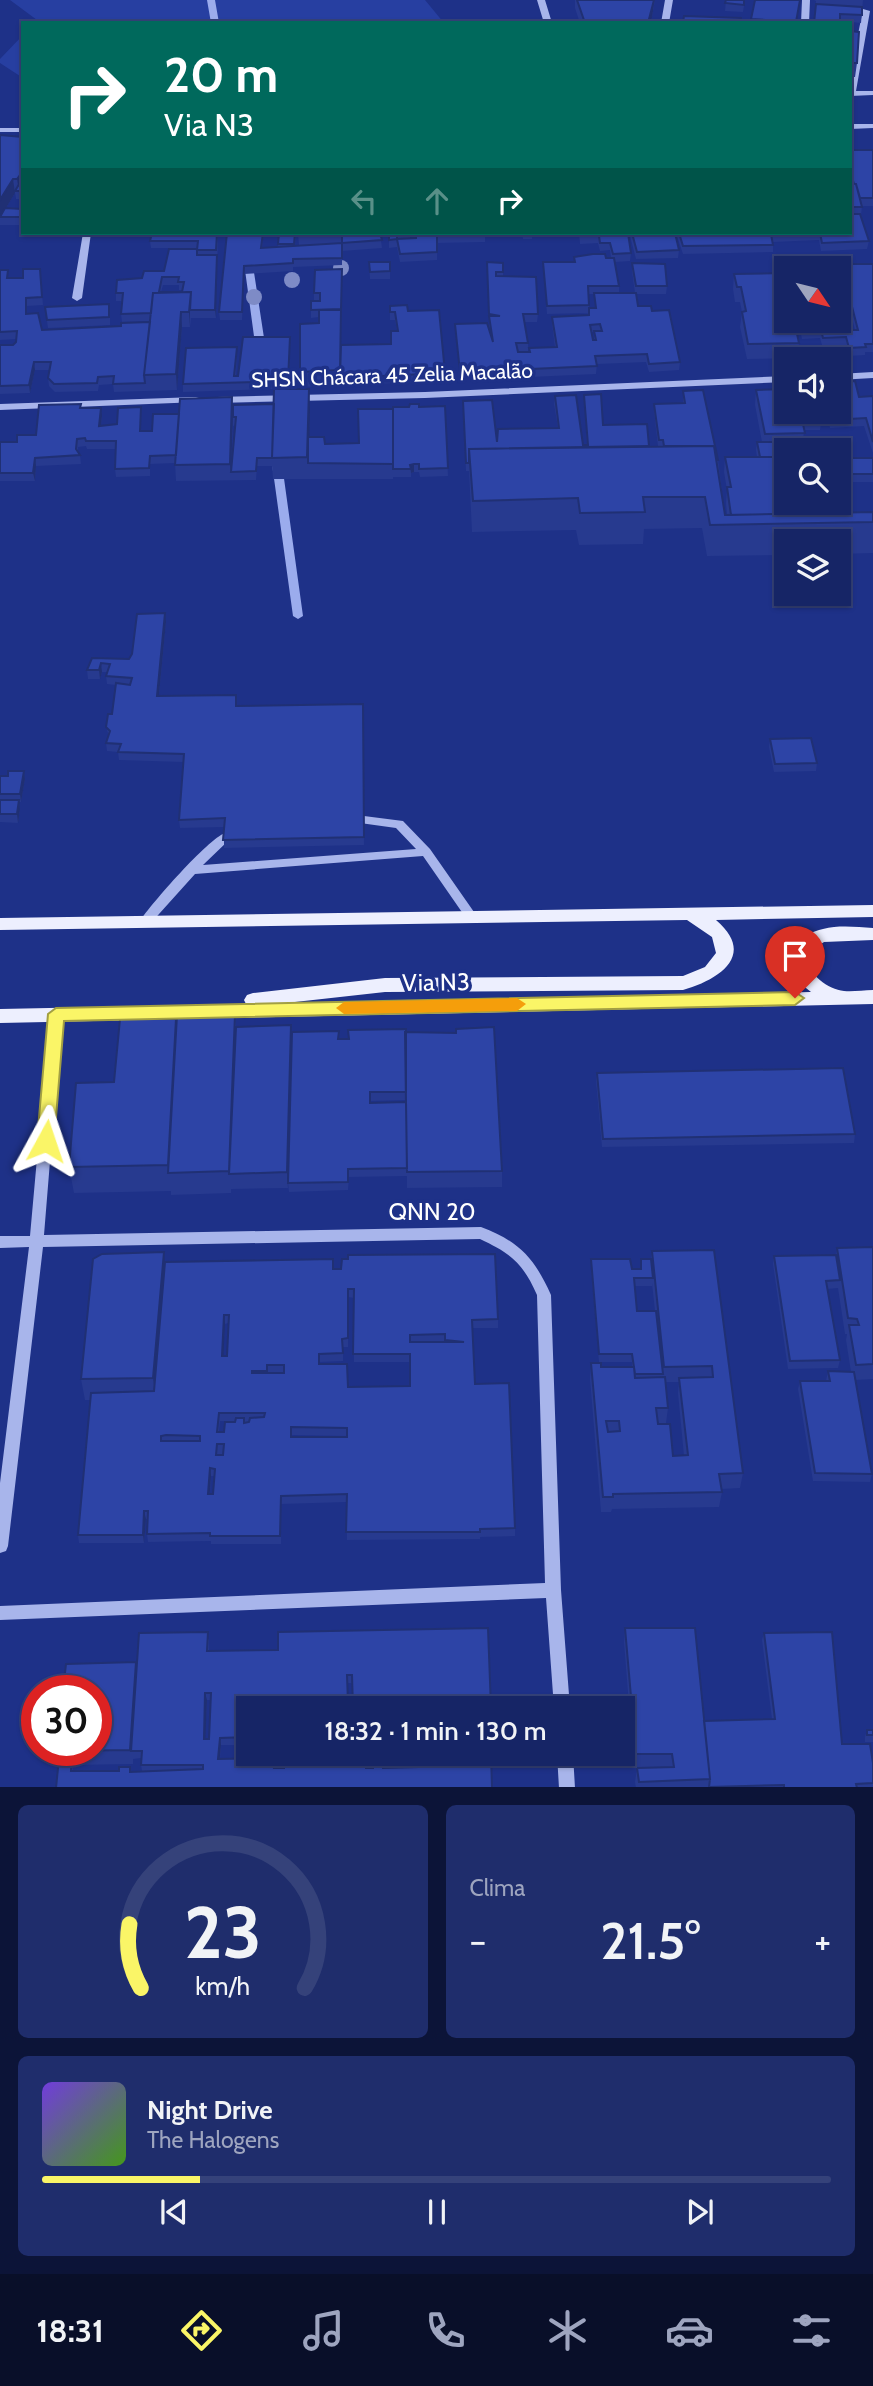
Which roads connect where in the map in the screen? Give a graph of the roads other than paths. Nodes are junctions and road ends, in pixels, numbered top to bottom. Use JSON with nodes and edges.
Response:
{"nodes":[{"id":1,"x":541,"y":0,"type":"edge"},
{"id":2,"x":669,"y":0,"type":"edge"},
{"id":3,"x":806,"y":0,"type":"edge"},
{"id":4,"x":866,"y":11,"type":"dead end"},
{"id":5,"x":547,"y":21,"type":"edge"},
{"id":6,"x":665,"y":21,"type":"edge"},
{"id":7,"x":805,"y":21,"type":"edge"},
{"id":8,"x":852,"y":88,"type":"edge"},
{"id":9,"x":873,"y":93,"type":"edge"},
{"id":10,"x":852,"y":94,"type":"edge"},
{"id":11,"x":873,"y":126,"type":"edge"},
{"id":12,"x":852,"y":127,"type":"edge"},
{"id":13,"x":0,"y":130,"type":"edge"},
{"id":14,"x":21,"y":130,"type":"edge"},
{"id":15,"x":87,"y":235,"type":"edge"},
{"id":16,"x":77,"y":298,"type":"dead end"},
{"id":17,"x":873,"y":375,"type":"edge"},
{"id":18,"x":851,"y":376,"type":"edge"},
{"id":19,"x":774,"y":380,"type":"edge"},
{"id":20,"x":0,"y":407,"type":"edge"},
{"id":21,"x":364,"y":820,"type":"edge"},
{"id":22,"x":225,"y":837,"type":"edge"},
{"id":23,"x":426,"y":852,"type":"junction"},
{"id":24,"x":193,"y":870,"type":"junction"},
{"id":25,"x":873,"y":911,"type":"edge"},
{"id":26,"x":470,"y":915,"type":"junction"},
{"id":27,"x":689,"y":915,"type":"junction"},
{"id":28,"x":146,"y":921,"type":"junction"},
{"id":29,"x":0,"y":924,"type":"edge"},
{"id":30,"x":873,"y":934,"type":"edge"},
{"id":31,"x":849,"y":997,"type":"junction"},
{"id":32,"x":873,"y":997,"type":"edge"},
{"id":33,"x":146,"y":1013,"type":"junction"},
{"id":34,"x":56,"y":1014,"type":"junction"},
{"id":35,"x":0,"y":1016,"type":"edge"},
{"id":36,"x":37,"y":1241,"type":"junction"},
{"id":37,"x":0,"y":1242,"type":"edge"},
{"id":38,"x":0,"y":1546,"type":"edge"},
{"id":39,"x":553,"y":1590,"type":"junction"},
{"id":40,"x":0,"y":1614,"type":"edge"},
{"id":41,"x":561,"y":1696,"type":"edge"},
{"id":42,"x":566,"y":1766,"type":"edge"},
{"id":43,"x":567,"y":1787,"type":"edge"}],
"edges":[{"from":1,"to":5,"type":"street"},
{"from":2,"to":6,"type":"street"},
{"from":3,"to":7,"type":"street"},
{"from":4,"to":8,"type":"street"},
{"from":9,"to":10,"type":"street"},
{"from":11,"to":12,"type":"street"},
{"from":13,"to":14,"type":"street"},
{"from":15,"to":16,"type":"street"},
{"from":17,"to":18,"type":"street"},
{"from":19,"to":20,"type":"street","name":"SHSN Chácara 45 Zelia Macalão"},
{"from":21,"to":23,"type":"street"},
{"from":22,"to":24,"type":"street"},
{"from":23,"to":24,"type":"street"},
{"from":23,"to":26,"type":"street"},
{"from":24,"to":28,"type":"street"},
{"from":25,"to":27,"type":"main road"},
{"from":26,"to":27,"type":"main road"},
{"from":26,"to":28,"type":"main road"},
{"from":27,"to":33,"type":"main road"},
{"from":28,"to":29,"type":"main road"},
{"from":30,"to":31,"type":"main road"},
{"from":31,"to":32,"type":"main road","name":"Via N3"},
{"from":31,"to":33,"type":"main road","name":"Via N3"},
{"from":33,"to":34,"type":"main road","name":"Via N3"},
{"from":34,"to":35,"type":"main road","name":"Via N3"},
{"from":34,"to":36,"type":"street"},
{"from":36,"to":37,"type":"street","name":"QNN 20"},
{"from":36,"to":38,"type":"street"},
{"from":36,"to":39,"type":"street","name":"QNN 20"},
{"from":39,"to":40,"type":"street"},
{"from":39,"to":41,"type":"street","name":"QNN 20"},
{"from":42,"to":43,"type":"street"}]}
